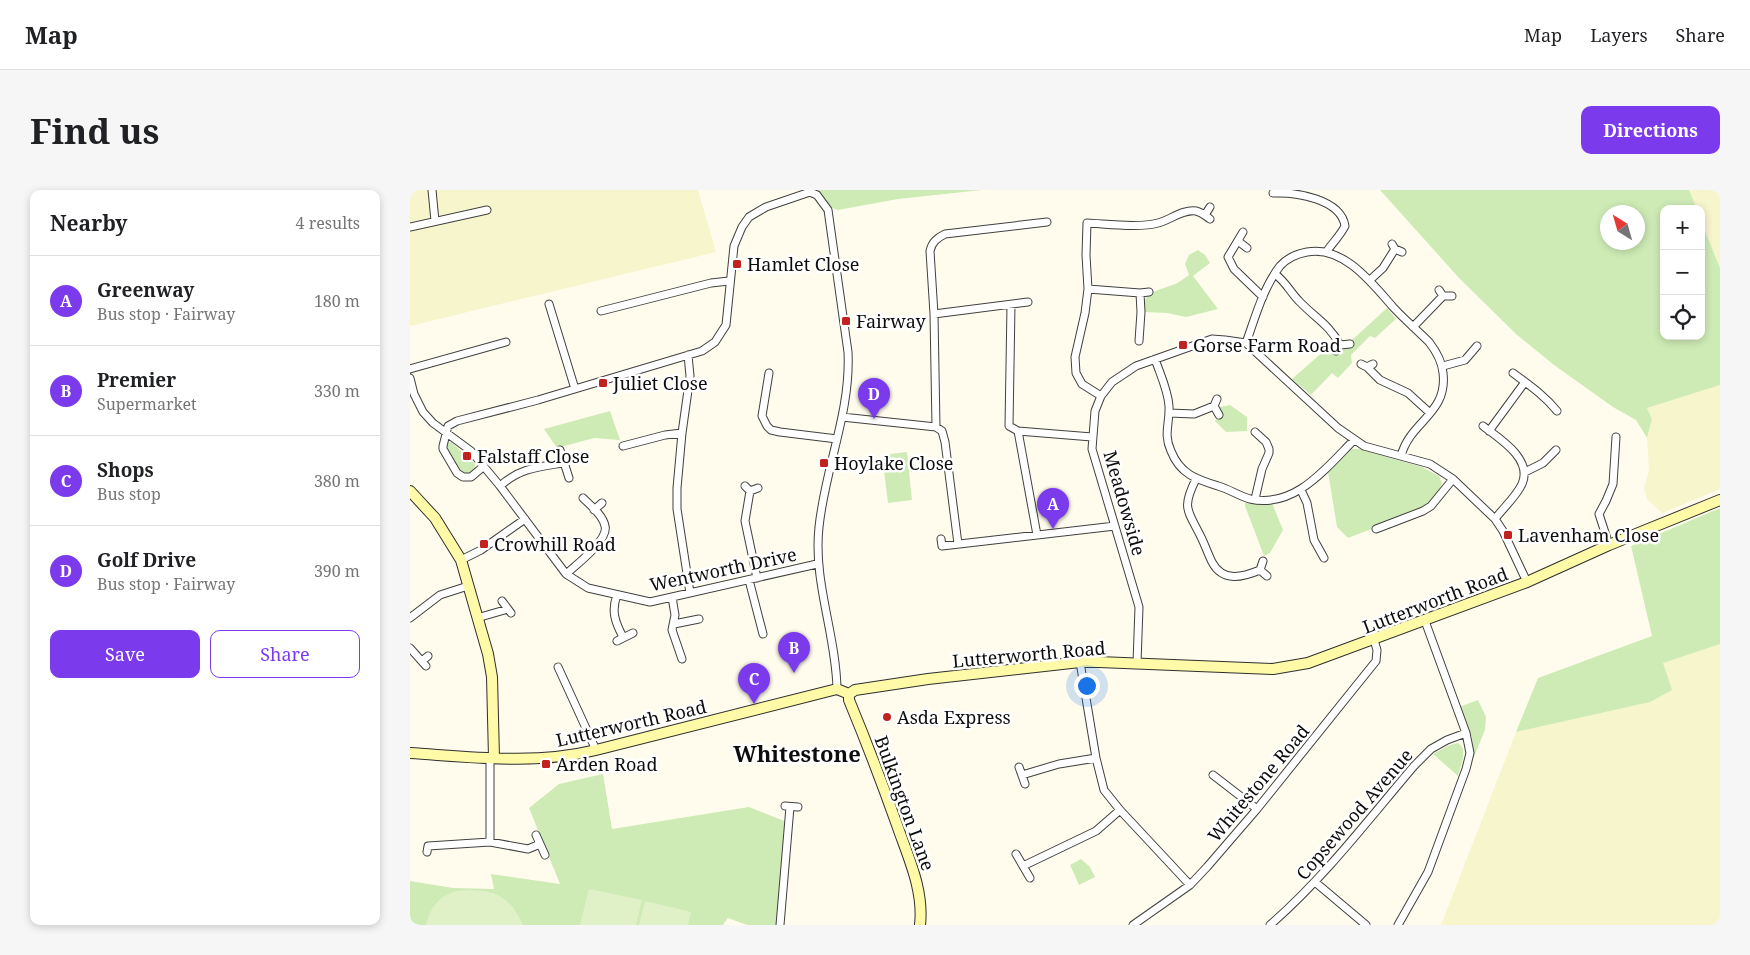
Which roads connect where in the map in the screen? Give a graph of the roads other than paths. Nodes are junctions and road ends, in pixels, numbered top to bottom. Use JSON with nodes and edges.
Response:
{"nodes":[{"id":1,"x":432,"y":190,"type":"edge"},
{"id":2,"x":810,"y":191,"type":"edge"},
{"id":3,"x":1271,"y":194,"type":"edge"},
{"id":4,"x":1210,"y":208,"type":"dead end"},
{"id":5,"x":487,"y":210,"type":"dead end"},
{"id":6,"x":435,"y":221,"type":"junction"},
{"id":7,"x":1047,"y":222,"type":"dead end"},
{"id":8,"x":410,"y":227,"type":"edge"},
{"id":9,"x":1243,"y":232,"type":"dead end"},
{"id":10,"x":1238,"y":241,"type":"junction"},
{"id":11,"x":1248,"y":248,"type":"dead end"},
{"id":12,"x":1397,"y":248,"type":"dead end"},
{"id":13,"x":1327,"y":251,"type":"junction"},
{"id":14,"x":1275,"y":274,"type":"junction"},
{"id":15,"x":1370,"y":280,"type":"junction"},
{"id":16,"x":729,"y":281,"type":"junction"},
{"id":17,"x":1088,"y":289,"type":"junction"},
{"id":18,"x":1149,"y":292,"type":"dead end"},
{"id":19,"x":1140,"y":294,"type":"junction"},
{"id":20,"x":1452,"y":296,"type":"dead end"},
{"id":21,"x":1263,"y":297,"type":"junction"},
{"id":22,"x":1028,"y":302,"type":"dead end"},
{"id":23,"x":549,"y":304,"type":"dead end"},
{"id":24,"x":1011,"y":305,"type":"junction"},
{"id":25,"x":606,"y":312,"type":"dead end"},
{"id":26,"x":934,"y":314,"type":"junction"},
{"id":27,"x":1413,"y":327,"type":"junction"},
{"id":28,"x":1141,"y":336,"type":"dead end"},
{"id":29,"x":506,"y":342,"type":"dead end"},
{"id":30,"x":1246,"y":343,"type":"junction"},
{"id":31,"x":1350,"y":344,"type":"dead end"},
{"id":32,"x":1469,"y":344,"type":"dead end"},
{"id":33,"x":688,"y":355,"type":"junction"},
{"id":34,"x":1155,"y":359,"type":"junction"},
{"id":35,"x":1367,"y":365,"type":"dead end"},
{"id":36,"x":1443,"y":366,"type":"junction"},
{"id":37,"x":410,"y":369,"type":"edge"},
{"id":38,"x":769,"y":372,"type":"dead end"},
{"id":39,"x":1513,"y":373,"type":"dead end"},
{"id":40,"x":410,"y":378,"type":"edge"},
{"id":41,"x":758,"y":380,"type":"dead end"},
{"id":42,"x":768,"y":382,"type":"junction"},
{"id":43,"x":1525,"y":382,"type":"junction"},
{"id":44,"x":574,"y":389,"type":"junction"},
{"id":45,"x":1101,"y":396,"type":"junction"},
{"id":46,"x":1556,"y":406,"type":"dead end"},
{"id":47,"x":1169,"y":413,"type":"junction"},
{"id":48,"x":1430,"y":413,"type":"junction"},
{"id":49,"x":1219,"y":415,"type":"dead end"},
{"id":50,"x":842,"y":417,"type":"junction"},
{"id":51,"x":936,"y":426,"type":"junction"},
{"id":52,"x":1018,"y":431,"type":"junction"},
{"id":53,"x":445,"y":432,"type":"junction"},
{"id":54,"x":682,"y":433,"type":"junction"},
{"id":55,"x":1092,"y":437,"type":"junction"},
{"id":56,"x":837,"y":439,"type":"junction"},
{"id":57,"x":1354,"y":440,"type":"junction"},
{"id":58,"x":1613,"y":440,"type":"dead end"},
{"id":59,"x":1254,"y":444,"type":"dead end"},
{"id":60,"x":623,"y":446,"type":"dead end"},
{"id":61,"x":560,"y":450,"type":"dead end"},
{"id":62,"x":1556,"y":450,"type":"dead end"},
{"id":63,"x":1401,"y":456,"type":"junction"},
{"id":64,"x":563,"y":463,"type":"junction"},
{"id":65,"x":484,"y":466,"type":"junction"},
{"id":66,"x":1525,"y":472,"type":"junction"},
{"id":67,"x":569,"y":478,"type":"dead end"},
{"id":68,"x":1196,"y":479,"type":"junction"},
{"id":69,"x":1452,"y":479,"type":"junction"},
{"id":70,"x":500,"y":486,"type":"junction"},
{"id":71,"x":758,"y":488,"type":"dead end"},
{"id":72,"x":1301,"y":490,"type":"junction"},
{"id":73,"x":410,"y":491,"type":"edge"},
{"id":74,"x":583,"y":498,"type":"dead end"},
{"id":75,"x":1256,"y":500,"type":"junction"},
{"id":76,"x":1720,"y":500,"type":"edge"},
{"id":77,"x":602,"y":503,"type":"dead end"},
{"id":78,"x":594,"y":510,"type":"junction"},
{"id":79,"x":1495,"y":519,"type":"junction"},
{"id":80,"x":525,"y":520,"type":"junction"},
{"id":81,"x":1115,"y":526,"type":"junction"},
{"id":82,"x":1376,"y":529,"type":"dead end"},
{"id":83,"x":1037,"y":535,"type":"junction"},
{"id":84,"x":941,"y":539,"type":"dead end"},
{"id":85,"x":958,"y":544,"type":"junction"},
{"id":86,"x":1609,"y":545,"type":"junction"},
{"id":87,"x":1324,"y":553,"type":"dead end"},
{"id":88,"x":461,"y":560,"type":"junction"},
{"id":89,"x":1263,"y":561,"type":"dead end"},
{"id":90,"x":817,"y":564,"type":"junction"},
{"id":91,"x":1260,"y":570,"type":"junction"},
{"id":92,"x":566,"y":574,"type":"junction"},
{"id":93,"x":1267,"y":576,"type":"dead end"},
{"id":94,"x":757,"y":578,"type":"junction"},
{"id":95,"x":749,"y":580,"type":"junction"},
{"id":96,"x":1527,"y":582,"type":"junction"},
{"id":97,"x":468,"y":586,"type":"junction"},
{"id":98,"x":690,"y":593,"type":"junction"},
{"id":99,"x":617,"y":595,"type":"junction"},
{"id":100,"x":672,"y":597,"type":"junction"},
{"id":101,"x":502,"y":601,"type":"dead end"},
{"id":102,"x":410,"y":618,"type":"edge"},
{"id":103,"x":477,"y":618,"type":"junction"},
{"id":104,"x":699,"y":619,"type":"dead end"},
{"id":105,"x":1425,"y":621,"type":"junction"},
{"id":106,"x":674,"y":624,"type":"junction"},
{"id":107,"x":633,"y":633,"type":"dead end"},
{"id":108,"x":762,"y":634,"type":"dead end"},
{"id":109,"x":623,"y":637,"type":"junction"},
{"id":110,"x":1374,"y":640,"type":"junction"},
{"id":111,"x":617,"y":641,"type":"dead end"},
{"id":112,"x":410,"y":648,"type":"edge"},
{"id":113,"x":682,"y":659,"type":"dead end"},
{"id":114,"x":425,"y":661,"type":"dead end"},
{"id":115,"x":1080,"y":662,"type":"junction"},
{"id":116,"x":1137,"y":663,"type":"junction"},
{"id":117,"x":558,"y":667,"type":"dead end"},
{"id":118,"x":837,"y":689,"type":"junction"},
{"id":119,"x":848,"y":694,"type":"junction"},
{"id":120,"x":1466,"y":733,"type":"junction"},
{"id":121,"x":596,"y":750,"type":"junction"},
{"id":122,"x":410,"y":753,"type":"edge"},
{"id":123,"x":492,"y":758,"type":"junction"},
{"id":124,"x":1096,"y":758,"type":"junction"},
{"id":125,"x":1019,"y":767,"type":"dead end"},
{"id":126,"x":1022,"y":775,"type":"junction"},
{"id":127,"x":1213,"y":775,"type":"dead end"},
{"id":128,"x":1025,"y":784,"type":"dead end"},
{"id":129,"x":798,"y":807,"type":"dead end"},
{"id":130,"x":1257,"y":809,"type":"junction"},
{"id":131,"x":1120,"y":810,"type":"junction"},
{"id":132,"x":536,"y":835,"type":"dead end"},
{"id":133,"x":490,"y":842,"type":"junction"},
{"id":134,"x":540,"y":844,"type":"junction"},
{"id":135,"x":426,"y":852,"type":"dead end"},
{"id":136,"x":1016,"y":854,"type":"dead end"},
{"id":137,"x":545,"y":855,"type":"dead end"},
{"id":138,"x":1023,"y":866,"type":"junction"},
{"id":139,"x":1030,"y":878,"type":"dead end"},
{"id":140,"x":1315,"y":882,"type":"junction"},
{"id":141,"x":1190,"y":885,"type":"junction"},
{"id":142,"x":780,"y":925,"type":"edge"},
{"id":143,"x":920,"y":925,"type":"edge"},
{"id":144,"x":1133,"y":925,"type":"edge"},
{"id":145,"x":1270,"y":925,"type":"edge"},
{"id":146,"x":1366,"y":925,"type":"edge"},
{"id":147,"x":1398,"y":925,"type":"edge"}],
"edges":[{"from":1,"to":6,"type":"street"},
{"from":2,"to":16,"type":"street"},
{"from":2,"to":50,"type":"street"},
{"from":3,"to":13,"type":"street"},
{"from":4,"to":17,"type":"street"},
{"from":5,"to":6,"type":"street"},
{"from":6,"to":8,"type":"street"},
{"from":7,"to":26,"type":"street"},
{"from":9,"to":10,"type":"street"},
{"from":10,"to":11,"type":"street"},
{"from":10,"to":21,"type":"street"},
{"from":12,"to":15,"type":"street"},
{"from":13,"to":14,"type":"street"},
{"from":13,"to":15,"type":"street"},
{"from":14,"to":21,"type":"street"},
{"from":14,"to":31,"type":"street"},
{"from":15,"to":27,"type":"street"},
{"from":16,"to":25,"type":"street"},
{"from":16,"to":33,"type":"street"},
{"from":17,"to":19,"type":"street"},
{"from":17,"to":45,"type":"street"},
{"from":18,"to":19,"type":"street"},
{"from":19,"to":28,"type":"street"},
{"from":20,"to":27,"type":"street"},
{"from":21,"to":30,"type":"street"},
{"from":22,"to":24,"type":"street"},
{"from":23,"to":44,"type":"street"},
{"from":24,"to":26,"type":"street"},
{"from":24,"to":52,"type":"street"},
{"from":26,"to":51,"type":"street"},
{"from":27,"to":36,"type":"street"},
{"from":29,"to":37,"type":"street"},
{"from":30,"to":34,"type":"street"},
{"from":30,"to":57,"type":"street"},
{"from":32,"to":36,"type":"street"},
{"from":33,"to":44,"type":"street"},
{"from":33,"to":54,"type":"street"},
{"from":34,"to":45,"type":"street"},
{"from":34,"to":47,"type":"street"},
{"from":35,"to":48,"type":"street"},
{"from":36,"to":48,"type":"street"},
{"from":38,"to":42,"type":"street"},
{"from":39,"to":43,"type":"street"},
{"from":40,"to":53,"type":"street","name":"Wentworth Drive"},
{"from":41,"to":42,"type":"street"},
{"from":42,"to":56,"type":"street"},
{"from":43,"to":46,"type":"street"},
{"from":43,"to":66,"type":"street"},
{"from":44,"to":53,"type":"street"},
{"from":45,"to":55,"type":"street"},
{"from":47,"to":49,"type":"street"},
{"from":47,"to":68,"type":"street"},
{"from":48,"to":63,"type":"street"},
{"from":50,"to":51,"type":"street"},
{"from":50,"to":56,"type":"street"},
{"from":51,"to":85,"type":"street"},
{"from":52,"to":55,"type":"street","name":"Meadowside"},
{"from":52,"to":83,"type":"street"},
{"from":53,"to":65,"type":"street","name":"Wentworth Drive"},
{"from":53,"to":65,"type":"street"},
{"from":54,"to":60,"type":"street"},
{"from":54,"to":98,"type":"street"},
{"from":55,"to":81,"type":"street","name":"Meadowside"},
{"from":56,"to":90,"type":"street"},
{"from":57,"to":63,"type":"street"},
{"from":57,"to":72,"type":"street"},
{"from":58,"to":86,"type":"street"},
{"from":59,"to":75,"type":"street"},
{"from":61,"to":64,"type":"street"},
{"from":62,"to":66,"type":"street"},
{"from":63,"to":69,"type":"street"},
{"from":64,"to":67,"type":"street"},
{"from":64,"to":70,"type":"street"},
{"from":65,"to":70,"type":"street","name":"Wentworth Drive"},
{"from":66,"to":79,"type":"street"},
{"from":68,"to":75,"type":"street"},
{"from":68,"to":91,"type":"street"},
{"from":69,"to":79,"type":"street"},
{"from":69,"to":82,"type":"street"},
{"from":70,"to":80,"type":"street","name":"Wentworth Drive"},
{"from":71,"to":94,"type":"street"},
{"from":72,"to":75,"type":"street"},
{"from":72,"to":87,"type":"street"},
{"from":73,"to":88,"type":"main road"},
{"from":74,"to":78,"type":"street"},
{"from":76,"to":86,"type":"main road","name":"Lutterworth Road"},
{"from":77,"to":78,"type":"street"},
{"from":78,"to":92,"type":"street"},
{"from":79,"to":96,"type":"street"},
{"from":80,"to":88,"type":"street"},
{"from":80,"to":92,"type":"street","name":"Wentworth Drive"},
{"from":81,"to":83,"type":"street"},
{"from":81,"to":116,"type":"street","name":"Meadowside"},
{"from":83,"to":85,"type":"street"},
{"from":84,"to":85,"type":"street"},
{"from":86,"to":96,"type":"main road","name":"Lutterworth Road"},
{"from":88,"to":97,"type":"main road"},
{"from":89,"to":91,"type":"street"},
{"from":90,"to":94,"type":"street","name":"Wentworth Drive"},
{"from":90,"to":118,"type":"street"},
{"from":91,"to":93,"type":"street"},
{"from":92,"to":99,"type":"street","name":"Wentworth Drive"},
{"from":94,"to":95,"type":"street","name":"Wentworth Drive"},
{"from":95,"to":98,"type":"street","name":"Wentworth Drive"},
{"from":95,"to":108,"type":"street"},
{"from":96,"to":105,"type":"main road","name":"Lutterworth Road"},
{"from":97,"to":102,"type":"street"},
{"from":97,"to":103,"type":"main road"},
{"from":98,"to":100,"type":"street","name":"Wentworth Drive"},
{"from":99,"to":100,"type":"street","name":"Wentworth Drive"},
{"from":99,"to":109,"type":"street"},
{"from":100,"to":106,"type":"street"},
{"from":101,"to":103,"type":"street"},
{"from":103,"to":123,"type":"main road"},
{"from":104,"to":106,"type":"street"},
{"from":105,"to":110,"type":"main road","name":"Lutterworth Road"},
{"from":105,"to":120,"type":"street"},
{"from":106,"to":113,"type":"street"},
{"from":107,"to":109,"type":"street"},
{"from":109,"to":111,"type":"street"},
{"from":110,"to":116,"type":"main road","name":"Lutterworth Road"},
{"from":110,"to":130,"type":"street","name":"Whitestone Road"},
{"from":112,"to":114,"type":"street"},
{"from":115,"to":116,"type":"main road","name":"Lutterworth Road"},
{"from":115,"to":119,"type":"main road","name":"Lutterworth Road"},
{"from":115,"to":124,"type":"street"},
{"from":117,"to":121,"type":"street"},
{"from":118,"to":119,"type":"main road"},
{"from":118,"to":121,"type":"main road","name":"Lutterworth Road"},
{"from":119,"to":143,"type":"main road","name":"Bulkington Lane"},
{"from":120,"to":140,"type":"street","name":"Copsewood Avenue"},
{"from":120,"to":147,"type":"street"},
{"from":121,"to":123,"type":"main road","name":"Lutterworth Road"},
{"from":122,"to":123,"type":"main road","name":"Lutterworth Road"},
{"from":123,"to":133,"type":"street"},
{"from":124,"to":126,"type":"street"},
{"from":124,"to":131,"type":"street"},
{"from":125,"to":126,"type":"street"},
{"from":126,"to":128,"type":"street"},
{"from":127,"to":130,"type":"street"},
{"from":129,"to":142,"type":"street"},
{"from":130,"to":141,"type":"street","name":"Whitestone Road"},
{"from":131,"to":138,"type":"street"},
{"from":131,"to":141,"type":"street"},
{"from":132,"to":134,"type":"street"},
{"from":133,"to":134,"type":"street"},
{"from":133,"to":135,"type":"street"},
{"from":134,"to":137,"type":"street"},
{"from":136,"to":138,"type":"street"},
{"from":138,"to":139,"type":"street"},
{"from":140,"to":145,"type":"street","name":"Copsewood Avenue"},
{"from":140,"to":146,"type":"street"},
{"from":141,"to":144,"type":"street","name":"Whitestone Road"}]}
